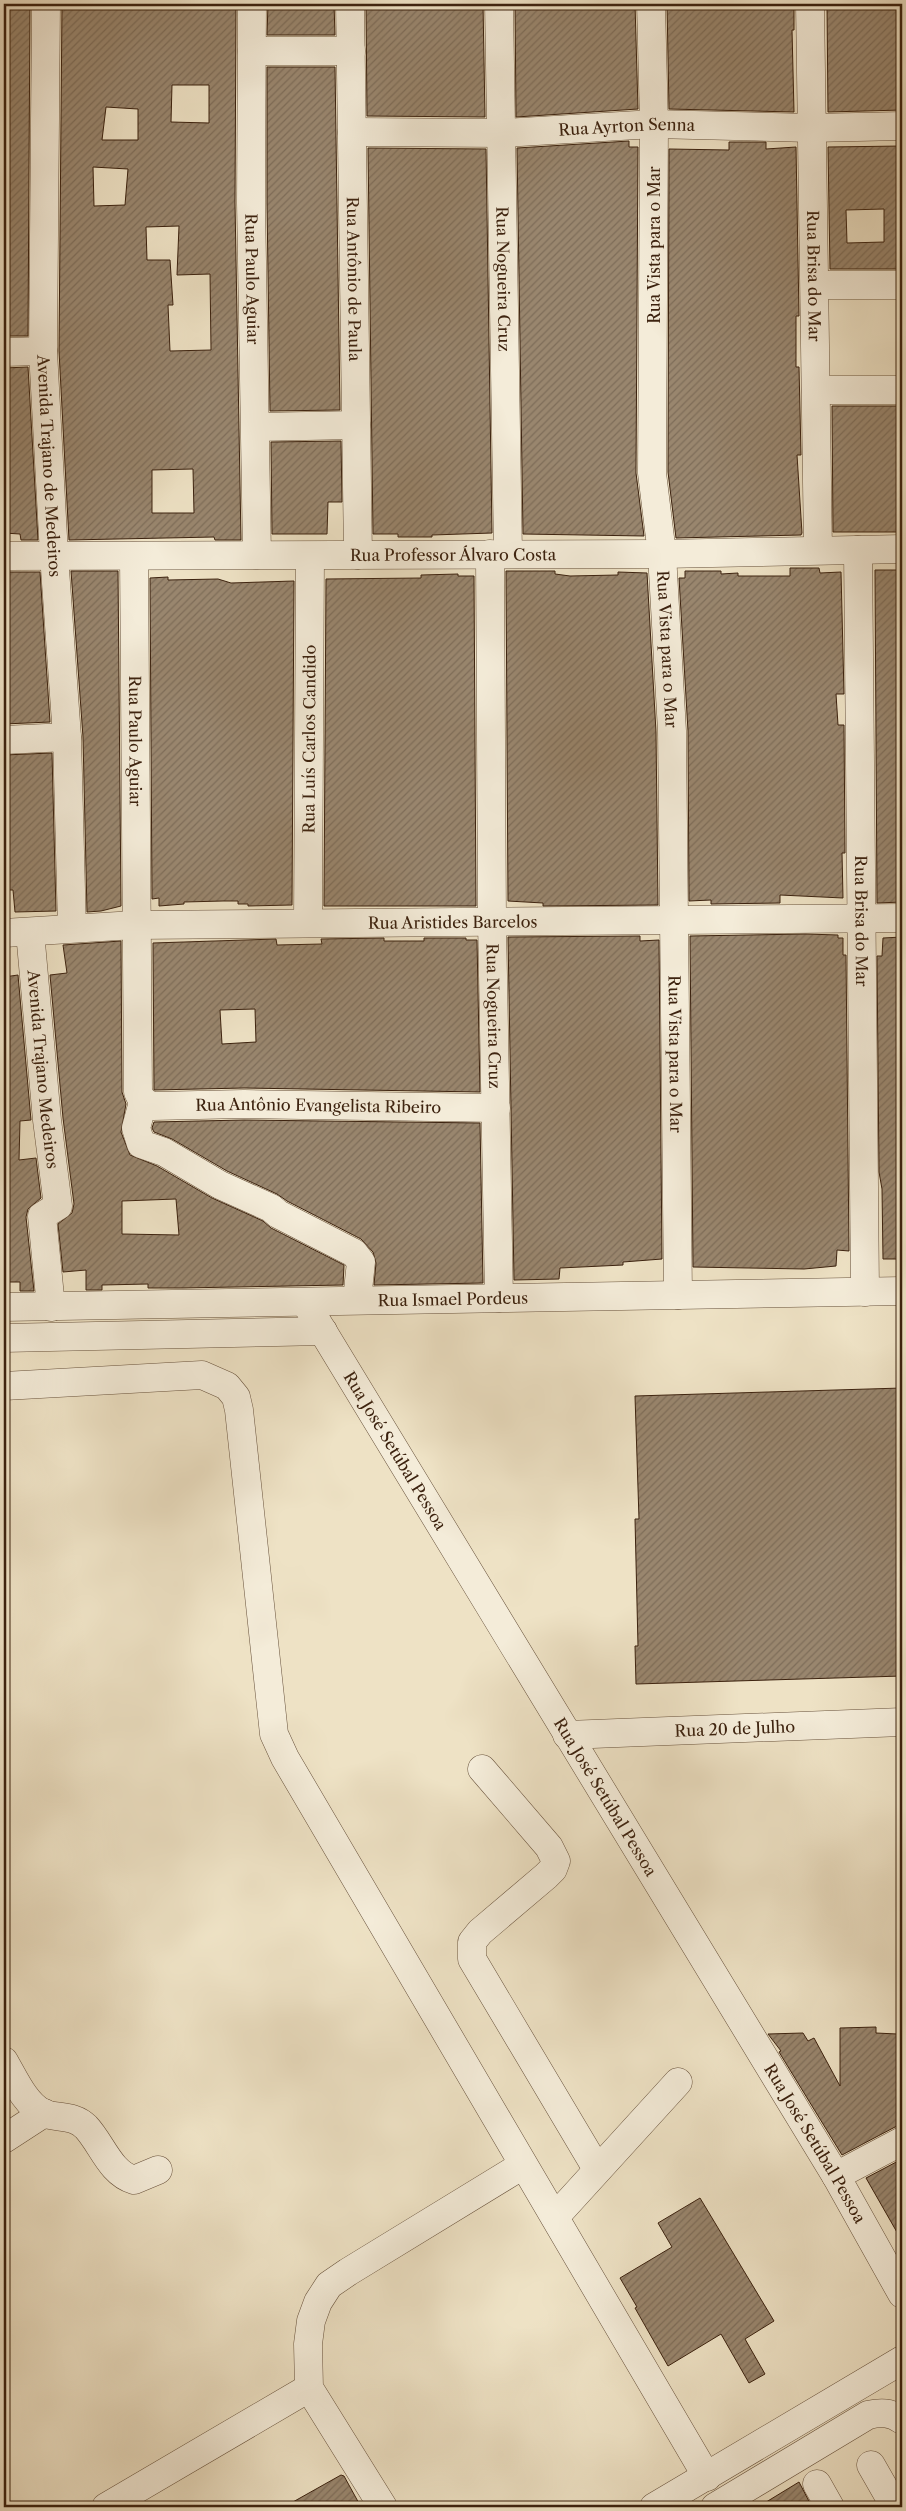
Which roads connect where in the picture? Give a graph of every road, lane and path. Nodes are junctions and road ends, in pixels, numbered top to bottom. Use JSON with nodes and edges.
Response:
{"nodes":[{"id":1,"x":46,"y":4,"type":"edge"},
{"id":2,"x":252,"y":4,"type":"edge"},
{"id":3,"x":350,"y":4,"type":"edge"},
{"id":4,"x":499,"y":4,"type":"edge"},
{"id":5,"x":651,"y":4,"type":"edge"},
{"id":6,"x":810,"y":4,"type":"edge"},
{"id":7,"x":252,"y":51,"type":"junction"},
{"id":8,"x":351,"y":52,"type":"junction"},
{"id":9,"x":654,"y":124,"type":"junction"},
{"id":10,"x":902,"y":126,"type":"edge"},
{"id":11,"x":811,"y":128,"type":"junction"},
{"id":12,"x":352,"y":132,"type":"junction"},
{"id":13,"x":503,"y":133,"type":"junction"},
{"id":14,"x":815,"y":285,"type":"junction"},
{"id":15,"x":902,"y":285,"type":"edge"},
{"id":16,"x":43,"y":351,"type":"junction"},
{"id":17,"x":4,"y":352,"type":"edge"},
{"id":18,"x":816,"y":390,"type":"junction"},
{"id":19,"x":902,"y":390,"type":"edge"},
{"id":20,"x":356,"y":425,"type":"junction"},
{"id":21,"x":256,"y":426,"type":"junction"},
{"id":22,"x":902,"y":549,"type":"edge"},
{"id":23,"x":818,"y":550,"type":"junction"},
{"id":24,"x":858,"y":550,"type":"junction"},
{"id":25,"x":499,"y":554,"type":"junction"},
{"id":26,"x":662,"y":554,"type":"junction"},
{"id":27,"x":54,"y":555,"type":"junction"},
{"id":28,"x":257,"y":555,"type":"junction"},
{"id":29,"x":358,"y":555,"type":"junction"},
{"id":30,"x":4,"y":556,"type":"edge"},
{"id":31,"x":134,"y":556,"type":"junction"},
{"id":32,"x":310,"y":556,"type":"junction"},
{"id":33,"x":66,"y":737,"type":"junction"},
{"id":34,"x":4,"y":740,"type":"edge"},
{"id":35,"x":902,"y":918,"type":"edge"},
{"id":36,"x":860,"y":919,"type":"junction"},
{"id":37,"x":676,"y":921,"type":"junction"},
{"id":38,"x":492,"y":922,"type":"junction"},
{"id":39,"x":308,"y":923,"type":"junction"},
{"id":40,"x":135,"y":925,"type":"junction"},
{"id":41,"x":72,"y":928,"type":"junction"},
{"id":42,"x":17,"y":932,"type":"edge"},
{"id":43,"x":143,"y":1102,"type":"junction"},
{"id":44,"x":496,"y":1108,"type":"junction"},
{"id":45,"x":902,"y":1291,"type":"edge"},
{"id":46,"x":865,"y":1292,"type":"junction"},
{"id":47,"x":678,"y":1295,"type":"junction"},
{"id":48,"x":499,"y":1298,"type":"junction"},
{"id":49,"x":357,"y":1300,"type":"junction"},
{"id":50,"x":306,"y":1302,"type":"junction"},
{"id":51,"x":51,"y":1307,"type":"junction"},
{"id":52,"x":4,"y":1308,"type":"edge"},
{"id":53,"x":323,"y":1331,"type":"junction"},
{"id":54,"x":4,"y":1338,"type":"edge"},
{"id":55,"x":4,"y":1386,"type":"edge"},
{"id":56,"x":902,"y":1722,"type":"edge"},
{"id":57,"x":566,"y":1735,"type":"junction"},
{"id":58,"x":482,"y":1769,"type":"dead end"},
{"id":59,"x":4,"y":2061,"type":"edge"},
{"id":60,"x":678,"y":2082,"type":"dead end"},
{"id":61,"x":44,"y":2114,"type":"junction"},
{"id":62,"x":4,"y":2139,"type":"edge"},
{"id":63,"x":902,"y":2141,"type":"edge"},
{"id":64,"x":523,"y":2165,"type":"junction"},
{"id":65,"x":597,"y":2169,"type":"junction"},
{"id":66,"x":158,"y":2170,"type":"dead end"},
{"id":67,"x":836,"y":2176,"type":"junction"},
{"id":68,"x":555,"y":2217,"type":"junction"},
{"id":69,"x":902,"y":2294,"type":"edge"},
{"id":70,"x":902,"y":2360,"type":"edge"},
{"id":71,"x":310,"y":2388,"type":"junction"},
{"id":72,"x":902,"y":2420,"type":"edge"},
{"id":73,"x":871,"y":2465,"type":"dead end"},
{"id":74,"x":707,"y":2477,"type":"junction"},
{"id":75,"x":112,"y":2506,"type":"edge"},
{"id":76,"x":383,"y":2507,"type":"edge"},
{"id":77,"x":654,"y":2507,"type":"edge"},
{"id":78,"x":715,"y":2507,"type":"edge"},
{"id":79,"x":895,"y":2507,"type":"edge"}],
"edges":[{"from":1,"to":16,"type":"street","name":"Avenida Trajano de Medeiros"},
{"from":2,"to":7,"type":"street","name":"Rua Paulo Aguiar"},
{"from":3,"to":8,"type":"street","name":"Rua Antônio de Paula"},
{"from":4,"to":13,"type":"street","name":"Rua Nogueira Cruz"},
{"from":5,"to":9,"type":"street","name":"Rua Vista para o Mar"},
{"from":6,"to":11,"type":"street","name":"Rua Brisa do Mar"},
{"from":7,"to":8,"type":"street"},
{"from":7,"to":21,"type":"street","name":"Rua Paulo Aguiar"},
{"from":8,"to":12,"type":"street","name":"Rua Antônio de Paula"},
{"from":9,"to":11,"type":"street","name":"Rua Ayrton Senna"},
{"from":9,"to":13,"type":"street","name":"Rua Ayrton Senna"},
{"from":9,"to":26,"type":"street","name":"Rua Vista para o Mar"},
{"from":10,"to":11,"type":"street","name":"Rua Ayrton Senna"},
{"from":11,"to":14,"type":"street","name":"Rua Brisa do Mar"},
{"from":12,"to":13,"type":"street","name":"Rua Ayrton Senna"},
{"from":12,"to":20,"type":"street","name":"Rua Antônio de Paula"},
{"from":13,"to":25,"type":"street","name":"Rua Nogueira Cruz"},
{"from":14,"to":15,"type":"street"},
{"from":14,"to":18,"type":"street","name":"Rua Brisa do Mar"},
{"from":16,"to":17,"type":"street"},
{"from":16,"to":27,"type":"street","name":"Avenida Trajano de Medeiros"},
{"from":18,"to":19,"type":"street"},
{"from":18,"to":23,"type":"street","name":"Rua Brisa do Mar"},
{"from":20,"to":21,"type":"street"},
{"from":20,"to":29,"type":"street","name":"Rua Antônio de Paula"},
{"from":21,"to":28,"type":"street","name":"Rua Paulo Aguiar"},
{"from":22,"to":24,"type":"street","name":"Rua Professor Álvaro Costa"},
{"from":23,"to":24,"type":"street","name":"Rua Professor Álvaro Costa"},
{"from":23,"to":26,"type":"street","name":"Rua Professor Álvaro Costa"},
{"from":24,"to":36,"type":"street","name":"Rua Brisa do Mar"},
{"from":25,"to":26,"type":"street","name":"Rua Professor Álvaro Costa"},
{"from":25,"to":29,"type":"street","name":"Rua Professor Álvaro Costa"},
{"from":25,"to":38,"type":"street","name":"Rua Nogueira Cruz"},
{"from":26,"to":37,"type":"street","name":"Rua Vista para o Mar"},
{"from":27,"to":30,"type":"street","name":"Rua Professor Álvaro Costa"},
{"from":27,"to":31,"type":"street","name":"Rua Professor Álvaro Costa"},
{"from":27,"to":33,"type":"street","name":"Avenida Trajano de Medeiros"},
{"from":28,"to":31,"type":"street","name":"Rua Professor Álvaro Costa"},
{"from":28,"to":32,"type":"street","name":"Rua Professor Álvaro Costa"},
{"from":29,"to":32,"type":"street","name":"Rua Professor Álvaro Costa"},
{"from":31,"to":40,"type":"street","name":"Rua Paulo Aguiar"},
{"from":32,"to":39,"type":"street","name":"Rua Luís Carlos Candido"},
{"from":33,"to":34,"type":"street"},
{"from":33,"to":41,"type":"street","name":"Avenida Trajano de Medeiros"},
{"from":35,"to":36,"type":"street","name":"Rua Aristides Barcelos"},
{"from":36,"to":37,"type":"street","name":"Rua Aristides Barcelos"},
{"from":36,"to":46,"type":"street","name":"Rua Brisa do Mar"},
{"from":37,"to":38,"type":"street","name":"Rua Aristides Barcelos"},
{"from":37,"to":47,"type":"street","name":"Rua Vista para o Mar"},
{"from":38,"to":39,"type":"street","name":"Rua Aristides Barcelos"},
{"from":38,"to":44,"type":"street","name":"Rua Nogueira Cruz"},
{"from":39,"to":40,"type":"street","name":"Rua Aristides Barcelos"},
{"from":40,"to":41,"type":"street","name":"Rua Aristides Barcelos"},
{"from":40,"to":43,"type":"street","name":"Rua Paulo Aguiar"},
{"from":41,"to":42,"type":"street","name":"Rua Aristides Barcelos"},
{"from":42,"to":51,"type":"street","name":"Avenida Trajano Medeiros"},
{"from":43,"to":44,"type":"street","name":"Rua Antônio Evangelista Ribeiro"},
{"from":43,"to":49,"type":"street"},
{"from":44,"to":48,"type":"street","name":"Rua Nogueira Cruz"},
{"from":45,"to":46,"type":"street","name":"Rua Ismael Pordeus"},
{"from":46,"to":47,"type":"street","name":"Rua Ismael Pordeus"},
{"from":47,"to":48,"type":"street","name":"Rua Ismael Pordeus"},
{"from":48,"to":49,"type":"street","name":"Rua Ismael Pordeus"},
{"from":49,"to":50,"type":"street","name":"Rua Ismael Pordeus"},
{"from":50,"to":51,"type":"street","name":"Rua Ismael Pordeus"},
{"from":50,"to":53,"type":"street","name":"Rua José Setúbal Pessoa"},
{"from":51,"to":52,"type":"street","name":"Rua Ismael Pordeus"},
{"from":53,"to":54,"type":"street"},
{"from":53,"to":57,"type":"street","name":"Rua José Setúbal Pessoa"},
{"from":55,"to":64,"type":"street"},
{"from":56,"to":57,"type":"street","name":"Rua 20 de Julho"},
{"from":57,"to":67,"type":"street","name":"Rua José Setúbal Pessoa"},
{"from":58,"to":65,"type":"street"},
{"from":59,"to":61,"type":"street"},
{"from":60,"to":65,"type":"street"},
{"from":61,"to":62,"type":"street"},
{"from":61,"to":66,"type":"street"},
{"from":63,"to":67,"type":"street"},
{"from":64,"to":68,"type":"street"},
{"from":64,"to":71,"type":"street"},
{"from":65,"to":68,"type":"street"},
{"from":67,"to":69,"type":"street","name":"Rua José Setúbal Pessoa"},
{"from":68,"to":74,"type":"street"},
{"from":70,"to":74,"type":"street"},
{"from":71,"to":75,"type":"street"},
{"from":71,"to":76,"type":"street"},
{"from":72,"to":78,"type":"street"},
{"from":73,"to":79,"type":"street"},
{"from":74,"to":77,"type":"street"}]}
